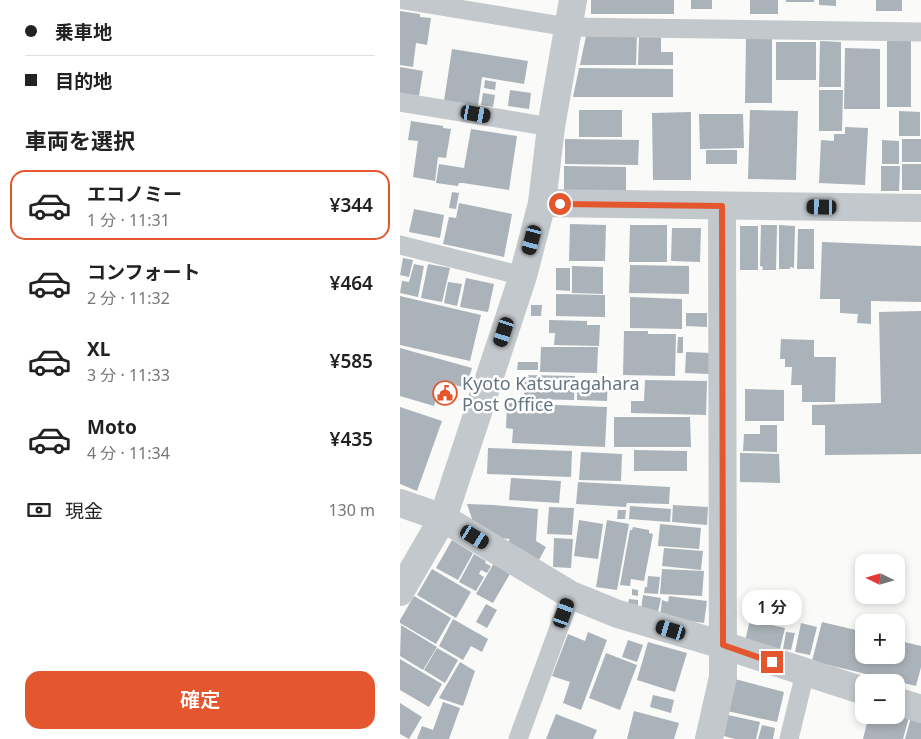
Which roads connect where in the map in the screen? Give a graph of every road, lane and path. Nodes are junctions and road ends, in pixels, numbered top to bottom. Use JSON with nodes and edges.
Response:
{"nodes":[{"id":1,"x":404,"y":0,"type":"edge"},
{"id":2,"x":572,"y":0,"type":"edge"},
{"id":3,"x":568,"y":27,"type":"junction"},
{"id":4,"x":921,"y":32,"type":"edge"},
{"id":5,"x":400,"y":102,"type":"edge"},
{"id":6,"x":551,"y":127,"type":"junction"},
{"id":7,"x":542,"y":203,"type":"junction"},
{"id":8,"x":722,"y":206,"type":"junction"},
{"id":9,"x":921,"y":208,"type":"edge"},
{"id":10,"x":400,"y":245,"type":"edge"},
{"id":11,"x":523,"y":276,"type":"junction"},
{"id":12,"x":400,"y":503,"type":"edge"},
{"id":13,"x":443,"y":518,"type":"junction"},
{"id":14,"x":400,"y":592,"type":"edge"},
{"id":15,"x":570,"y":595,"type":"junction"},
{"id":16,"x":723,"y":645,"type":"junction"},
{"id":17,"x":805,"y":673,"type":"junction"},
{"id":18,"x":855,"y":688,"type":"edge"},
{"id":19,"x":905,"y":704,"type":"edge"},
{"id":20,"x":921,"y":709,"type":"edge"},
{"id":21,"x":518,"y":739,"type":"edge"},
{"id":22,"x":709,"y":739,"type":"edge"},
{"id":23,"x":789,"y":739,"type":"edge"}],
"edges":[{"from":1,"to":3,"type":"lane"},
{"from":2,"to":3,"type":"street"},
{"from":3,"to":4,"type":"lane"},
{"from":3,"to":6,"type":"street"},
{"from":5,"to":6,"type":"lane"},
{"from":6,"to":7,"type":"street"},
{"from":7,"to":8,"type":"street"},
{"from":7,"to":11,"type":"street"},
{"from":8,"to":9,"type":"street"},
{"from":8,"to":16,"type":"street"},
{"from":10,"to":11,"type":"lane"},
{"from":11,"to":13,"type":"street"},
{"from":12,"to":13,"type":"street"},
{"from":13,"to":14,"type":"street"},
{"from":13,"to":15,"type":"street"},
{"from":15,"to":16,"type":"street"},
{"from":15,"to":21,"type":"lane"},
{"from":16,"to":17,"type":"street"},
{"from":16,"to":22,"type":"street"},
{"from":17,"to":18,"type":"street"},
{"from":17,"to":23,"type":"lane"},
{"from":19,"to":20,"type":"street"}]}
